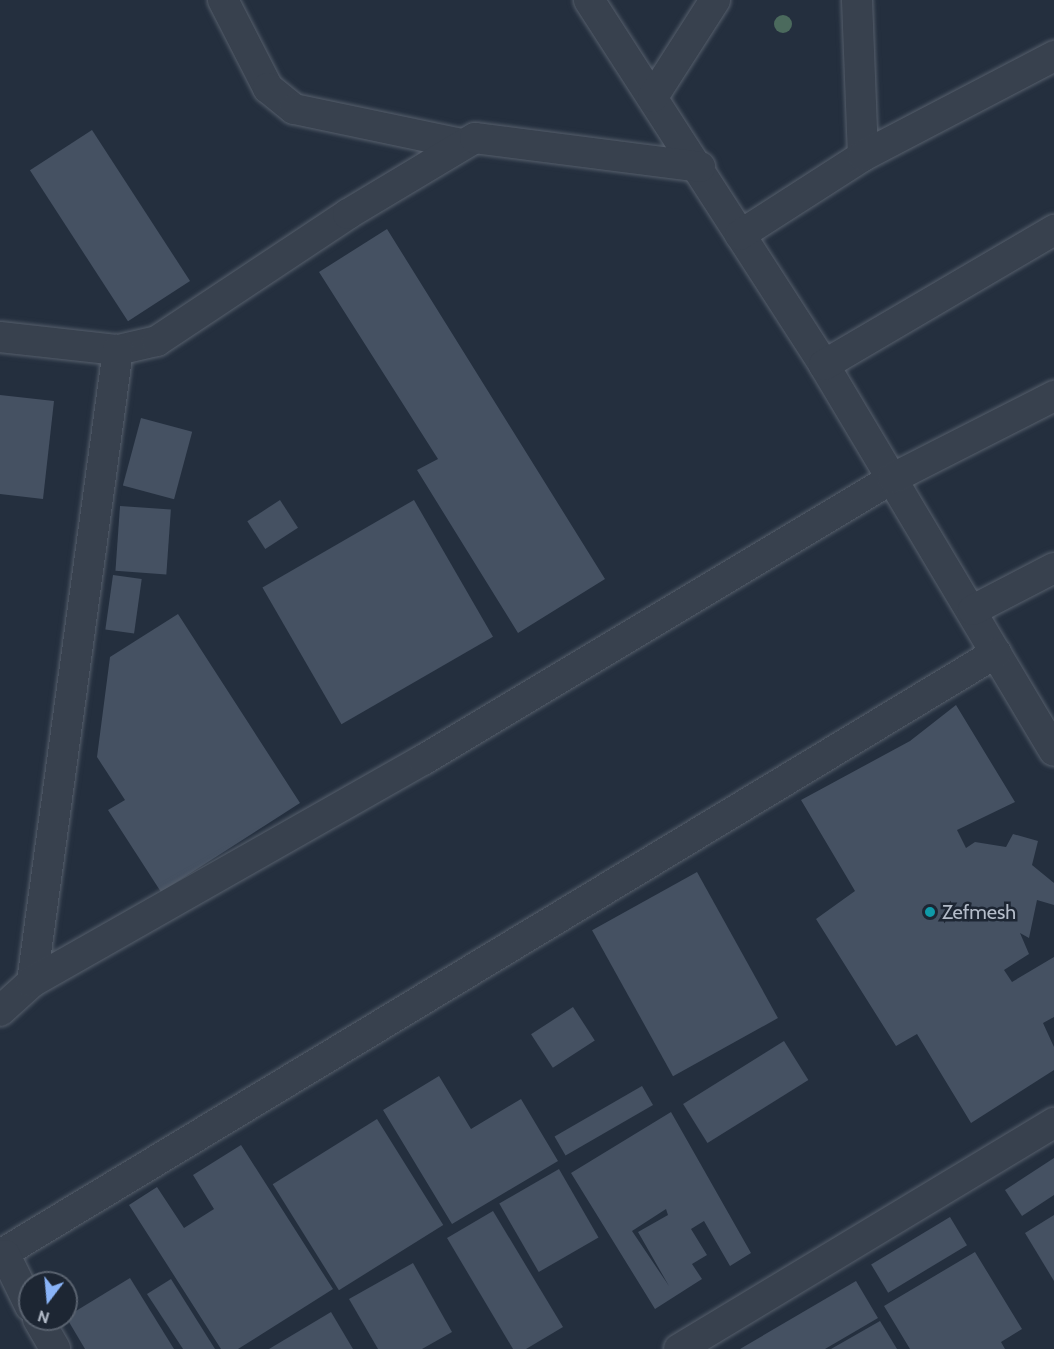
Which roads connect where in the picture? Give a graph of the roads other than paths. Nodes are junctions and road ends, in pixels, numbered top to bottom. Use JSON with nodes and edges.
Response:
{"nodes":[{"id":1,"x":223,"y":0,"type":"edge"},
{"id":2,"x":589,"y":0,"type":"edge"},
{"id":3,"x":715,"y":0,"type":"edge"},
{"id":4,"x":857,"y":0,"type":"edge"},
{"id":5,"x":1054,"y":56,"type":"edge"},
{"id":6,"x":652,"y":97,"type":"junction"},
{"id":7,"x":393,"y":127,"type":"junction"},
{"id":8,"x":462,"y":144,"type":"junction"},
{"id":9,"x":863,"y":156,"type":"junction"},
{"id":10,"x":700,"y":167,"type":"junction"},
{"id":11,"x":409,"y":179,"type":"junction"},
{"id":12,"x":1054,"y":230,"type":"edge"},
{"id":13,"x":740,"y":234,"type":"junction"},
{"id":14,"x":0,"y":337,"type":"edge"},
{"id":15,"x":118,"y":350,"type":"junction"},
{"id":16,"x":824,"y":364,"type":"junction"},
{"id":17,"x":1054,"y":396,"type":"edge"},
{"id":18,"x":893,"y":478,"type":"junction"},
{"id":19,"x":1054,"y":568,"type":"edge"},
{"id":20,"x":973,"y":610,"type":"junction"},
{"id":21,"x":996,"y":653,"type":"junction"},
{"id":22,"x":1053,"y":749,"type":"edge"},
{"id":23,"x":32,"y":982,"type":"junction"},
{"id":24,"x":0,"y":1011,"type":"edge"},
{"id":25,"x":1054,"y":1123,"type":"edge"},
{"id":26,"x":3,"y":1255,"type":"edge"},
{"id":27,"x":18,"y":1283,"type":"edge"},
{"id":28,"x":45,"y":1331,"type":"edge"},
{"id":29,"x":55,"y":1349,"type":"edge"},
{"id":30,"x":680,"y":1349,"type":"edge"}],
"edges":[{"from":1,"to":7,"type":"street"},
{"from":2,"to":6,"type":"street"},
{"from":3,"to":6,"type":"street"},
{"from":4,"to":9,"type":"street"},
{"from":5,"to":9,"type":"street"},
{"from":6,"to":10,"type":"street"},
{"from":7,"to":8,"type":"street"},
{"from":7,"to":11,"type":"street"},
{"from":8,"to":10,"type":"street"},
{"from":8,"to":11,"type":"street"},
{"from":9,"to":13,"type":"street"},
{"from":10,"to":13,"type":"street"},
{"from":11,"to":15,"type":"street"},
{"from":12,"to":16,"type":"street"},
{"from":13,"to":16,"type":"street"},
{"from":14,"to":15,"type":"street"},
{"from":15,"to":23,"type":"street"},
{"from":16,"to":18,"type":"street"},
{"from":17,"to":18,"type":"street"},
{"from":18,"to":20,"type":"street"},
{"from":18,"to":23,"type":"street"},
{"from":19,"to":20,"type":"street"},
{"from":20,"to":21,"type":"street"},
{"from":21,"to":22,"type":"street"},
{"from":21,"to":26,"type":"street"},
{"from":23,"to":24,"type":"street"},
{"from":25,"to":30,"type":"street"},
{"from":26,"to":27,"type":"street"},
{"from":28,"to":29,"type":"street"}]}
